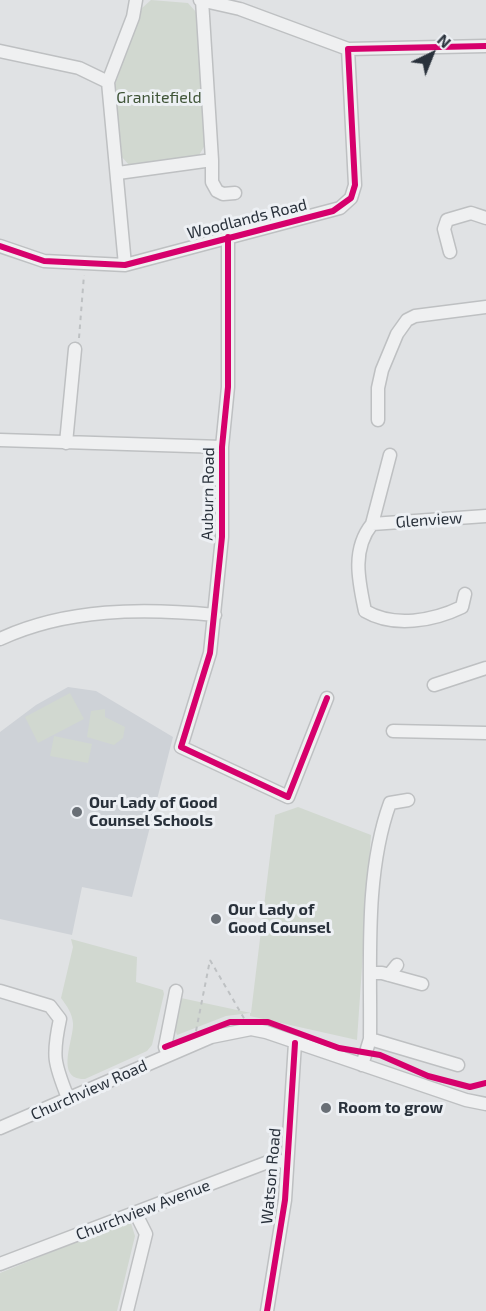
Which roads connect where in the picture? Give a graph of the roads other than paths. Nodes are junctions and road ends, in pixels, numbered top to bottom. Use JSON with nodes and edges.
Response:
{"nodes":[{"id":1,"x":136,"y":0,"type":"edge"},
{"id":2,"x":201,"y":0,"type":"edge"},
{"id":3,"x":486,"y":46,"type":"edge"},
{"id":4,"x":348,"y":49,"type":"junction"},
{"id":5,"x":0,"y":51,"type":"edge"},
{"id":6,"x":108,"y":82,"type":"junction"},
{"id":7,"x":212,"y":160,"type":"junction"},
{"id":8,"x":118,"y":173,"type":"junction"},
{"id":9,"x":235,"y":193,"type":"dead end"},
{"id":10,"x":486,"y":218,"type":"edge"},
{"id":11,"x":228,"y":237,"type":"junction"},
{"id":12,"x":0,"y":246,"type":"edge"},
{"id":13,"x":450,"y":252,"type":"dead end"},
{"id":14,"x":125,"y":265,"type":"junction"},
{"id":15,"x":486,"y":307,"type":"edge"},
{"id":16,"x":75,"y":349,"type":"road end"},
{"id":17,"x":378,"y":420,"type":"dead end"},
{"id":18,"x":0,"y":440,"type":"edge"},
{"id":19,"x":66,"y":443,"type":"junction"},
{"id":20,"x":222,"y":447,"type":"junction"},
{"id":21,"x":390,"y":455,"type":"dead end"},
{"id":22,"x":486,"y":516,"type":"edge"},
{"id":23,"x":372,"y":524,"type":"junction"},
{"id":24,"x":465,"y":594,"type":"dead end"},
{"id":25,"x":215,"y":615,"type":"junction"},
{"id":26,"x":0,"y":639,"type":"edge"},
{"id":27,"x":486,"y":668,"type":"edge"},
{"id":28,"x":434,"y":686,"type":"dead end"},
{"id":29,"x":327,"y":698,"type":"dead end"},
{"id":30,"x":393,"y":732,"type":"dead end"},
{"id":31,"x":486,"y":733,"type":"edge"},
{"id":32,"x":408,"y":800,"type":"dead end"},
{"id":33,"x":370,"y":973,"type":"junction"},
{"id":34,"x":422,"y":984,"type":"dead end"},
{"id":35,"x":0,"y":991,"type":"edge"},
{"id":36,"x":176,"y":991,"type":"dead end"},
{"id":37,"x":370,"y":1039,"type":"junction"},
{"id":38,"x":295,"y":1043,"type":"junction"},
{"id":39,"x":168,"y":1055,"type":"junction"},
{"id":40,"x":362,"y":1065,"type":"junction"},
{"id":41,"x":458,"y":1065,"type":"dead end"},
{"id":42,"x":68,"y":1098,"type":"junction"},
{"id":43,"x":486,"y":1104,"type":"edge"},
{"id":44,"x":0,"y":1128,"type":"edge"},
{"id":45,"x":286,"y":1161,"type":"junction"},
{"id":46,"x":136,"y":1214,"type":"junction"},
{"id":47,"x":0,"y":1264,"type":"edge"},
{"id":48,"x":127,"y":1311,"type":"edge"},
{"id":49,"x":267,"y":1311,"type":"edge"}],
"edges":[{"from":1,"to":6,"type":"street"},
{"from":2,"to":4,"type":"street"},
{"from":2,"to":7,"type":"street"},
{"from":3,"to":4,"type":"street"},
{"from":4,"to":11,"type":"street","name":"Woodlands Road"},
{"from":5,"to":6,"type":"street"},
{"from":6,"to":8,"type":"street"},
{"from":7,"to":8,"type":"street"},
{"from":7,"to":9,"type":"street"},
{"from":8,"to":14,"type":"street"},
{"from":10,"to":13,"type":"street"},
{"from":11,"to":14,"type":"street","name":"Woodlands Road"},
{"from":11,"to":20,"type":"street","name":"Auburn Road"},
{"from":12,"to":14,"type":"street","name":"Woodlands Road"},
{"from":15,"to":17,"type":"street"},
{"from":16,"to":19,"type":"street"},
{"from":18,"to":19,"type":"street"},
{"from":19,"to":20,"type":"street"},
{"from":20,"to":25,"type":"street","name":"Auburn Road"},
{"from":21,"to":23,"type":"street","name":"Glenview"},
{"from":22,"to":23,"type":"street","name":"Glenview"},
{"from":23,"to":24,"type":"street","name":"Glenview"},
{"from":25,"to":26,"type":"street"},
{"from":25,"to":29,"type":"street","name":"Auburn Road"},
{"from":27,"to":28,"type":"street"},
{"from":30,"to":31,"type":"street"},
{"from":32,"to":33,"type":"street"},
{"from":33,"to":34,"type":"street"},
{"from":33,"to":37,"type":"street"},
{"from":35,"to":42,"type":"street"},
{"from":36,"to":39,"type":"street"},
{"from":37,"to":40,"type":"street"},
{"from":37,"to":41,"type":"street"},
{"from":38,"to":39,"type":"street","name":"Churchview Road"},
{"from":38,"to":40,"type":"street","name":"Churchview Road"},
{"from":38,"to":45,"type":"street","name":"Watson Road"},
{"from":39,"to":42,"type":"street","name":"Churchview Road"},
{"from":40,"to":43,"type":"street","name":"Churchview Road"},
{"from":42,"to":44,"type":"street","name":"Churchview Road"},
{"from":45,"to":46,"type":"street","name":"Churchview Avenue"},
{"from":45,"to":49,"type":"street","name":"Watson Road"},
{"from":46,"to":47,"type":"street","name":"Churchview Avenue"},
{"from":46,"to":48,"type":"street"}]}
